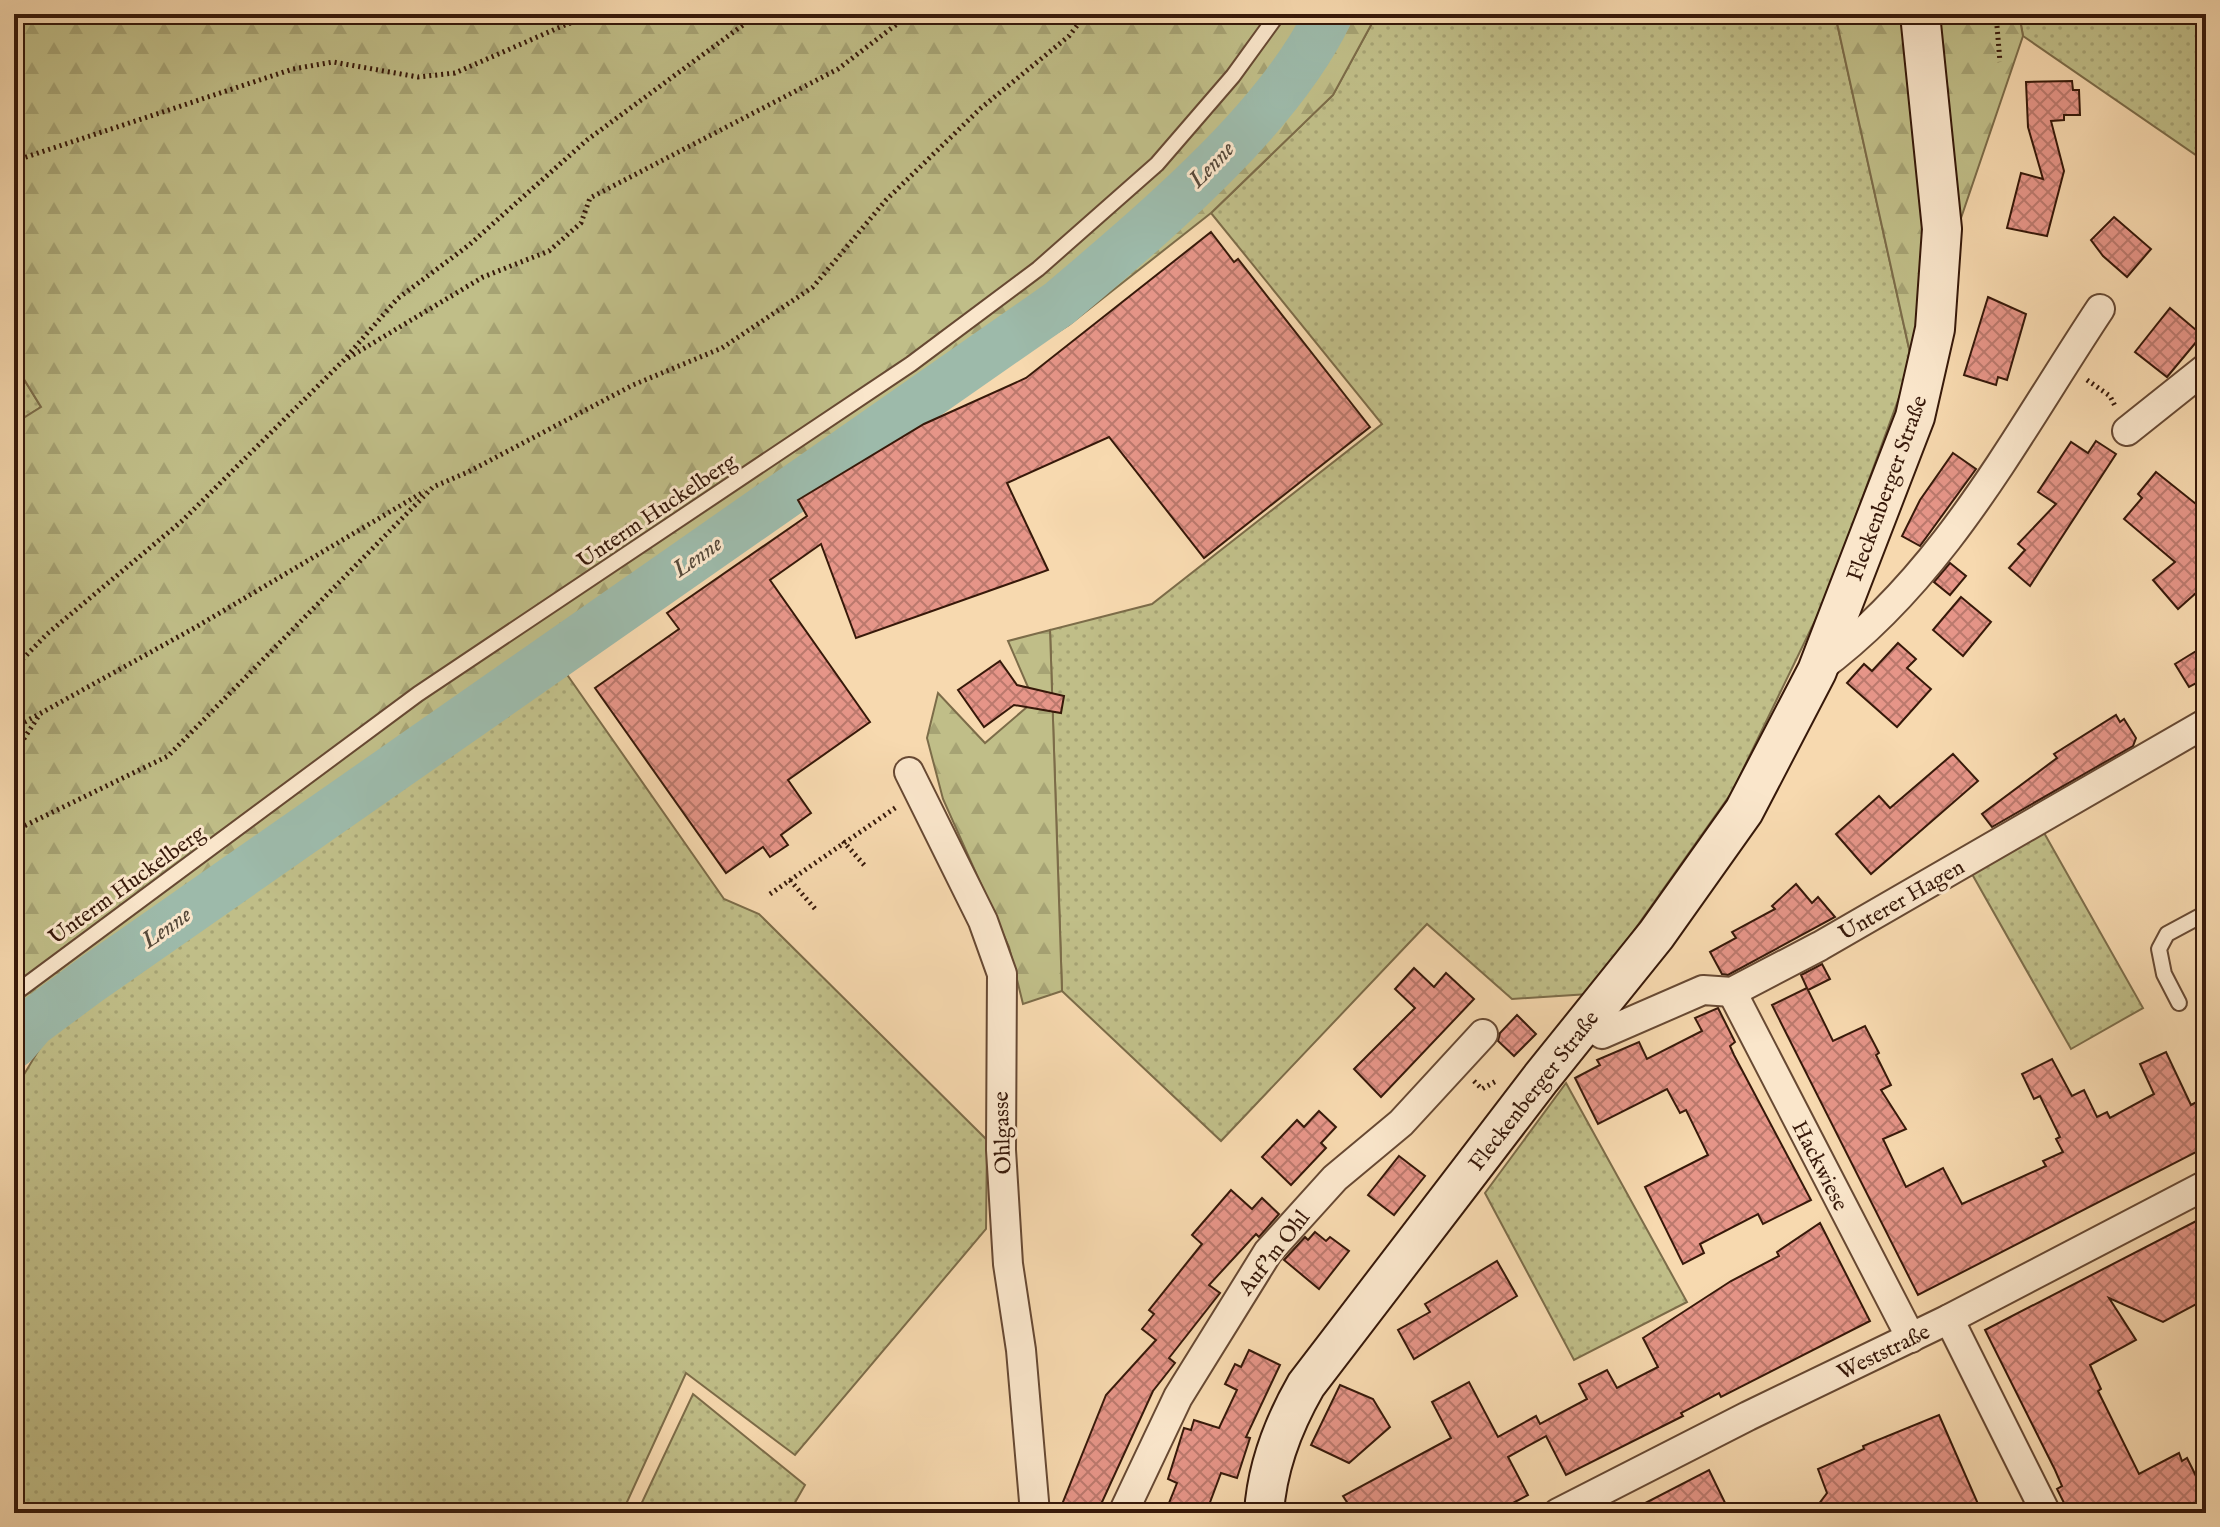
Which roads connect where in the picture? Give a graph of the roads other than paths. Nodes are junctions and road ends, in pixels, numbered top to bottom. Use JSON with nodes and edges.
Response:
{"nodes":[{"id":1,"x":1278,"y":14,"type":"edge"},
{"id":2,"x":1920,"y":14,"type":"edge"},
{"id":3,"x":2100,"y":309,"type":"dead end"},
{"id":4,"x":2206,"y":368,"type":"edge"},
{"id":5,"x":2127,"y":431,"type":"road end"},
{"id":6,"x":1817,"y":671,"type":"junction"},
{"id":7,"x":2206,"y":723,"type":"edge"},
{"id":8,"x":913,"y":782,"type":"road end"},
{"id":9,"x":2206,"y":913,"type":"edge"},
{"id":10,"x":1732,"y":992,"type":"junction"},
{"id":11,"x":14,"y":994,"type":"edge"},
{"id":12,"x":2179,"y":1003,"type":"dead end"},
{"id":13,"x":1586,"y":1023,"type":"junction"},
{"id":14,"x":1483,"y":1034,"type":"dead end"},
{"id":15,"x":2206,"y":1185,"type":"edge"},
{"id":16,"x":1949,"y":1319,"type":"junction"},
{"id":17,"x":1911,"y":1338,"type":"junction"},
{"id":18,"x":1035,"y":1513,"type":"edge"},
{"id":19,"x":1123,"y":1513,"type":"edge"},
{"id":20,"x":1264,"y":1513,"type":"edge"},
{"id":21,"x":1558,"y":1513,"type":"edge"},
{"id":22,"x":2046,"y":1513,"type":"edge"}],
"edges":[{"from":1,"to":11,"type":"lane","name":"Unterm Huckelberg"},
{"from":2,"to":6,"type":"street","name":"Fleckenberger Straße"},
{"from":3,"to":6,"type":"street","name":"Fleckenberger Straße"},
{"from":4,"to":5,"type":"street"},
{"from":6,"to":13,"type":"street","name":"Fleckenberger Straße"},
{"from":7,"to":10,"type":"street","name":"Unterer Hagen"},
{"from":8,"to":18,"type":"street","name":"Ohlgasse"},
{"from":9,"to":12,"type":"lane"},
{"from":10,"to":13,"type":"street","name":"Unterer Hagen"},
{"from":10,"to":17,"type":"street","name":"Hackwiese"},
{"from":13,"to":20,"type":"street","name":"Fleckenberger Straße"},
{"from":14,"to":19,"type":"street","name":"Auf'm Ohl"},
{"from":15,"to":16,"type":"street","name":"Weststraße"},
{"from":16,"to":17,"type":"street","name":"Weststraße"},
{"from":16,"to":22,"type":"street"},
{"from":17,"to":21,"type":"street","name":"Weststraße"}]}
